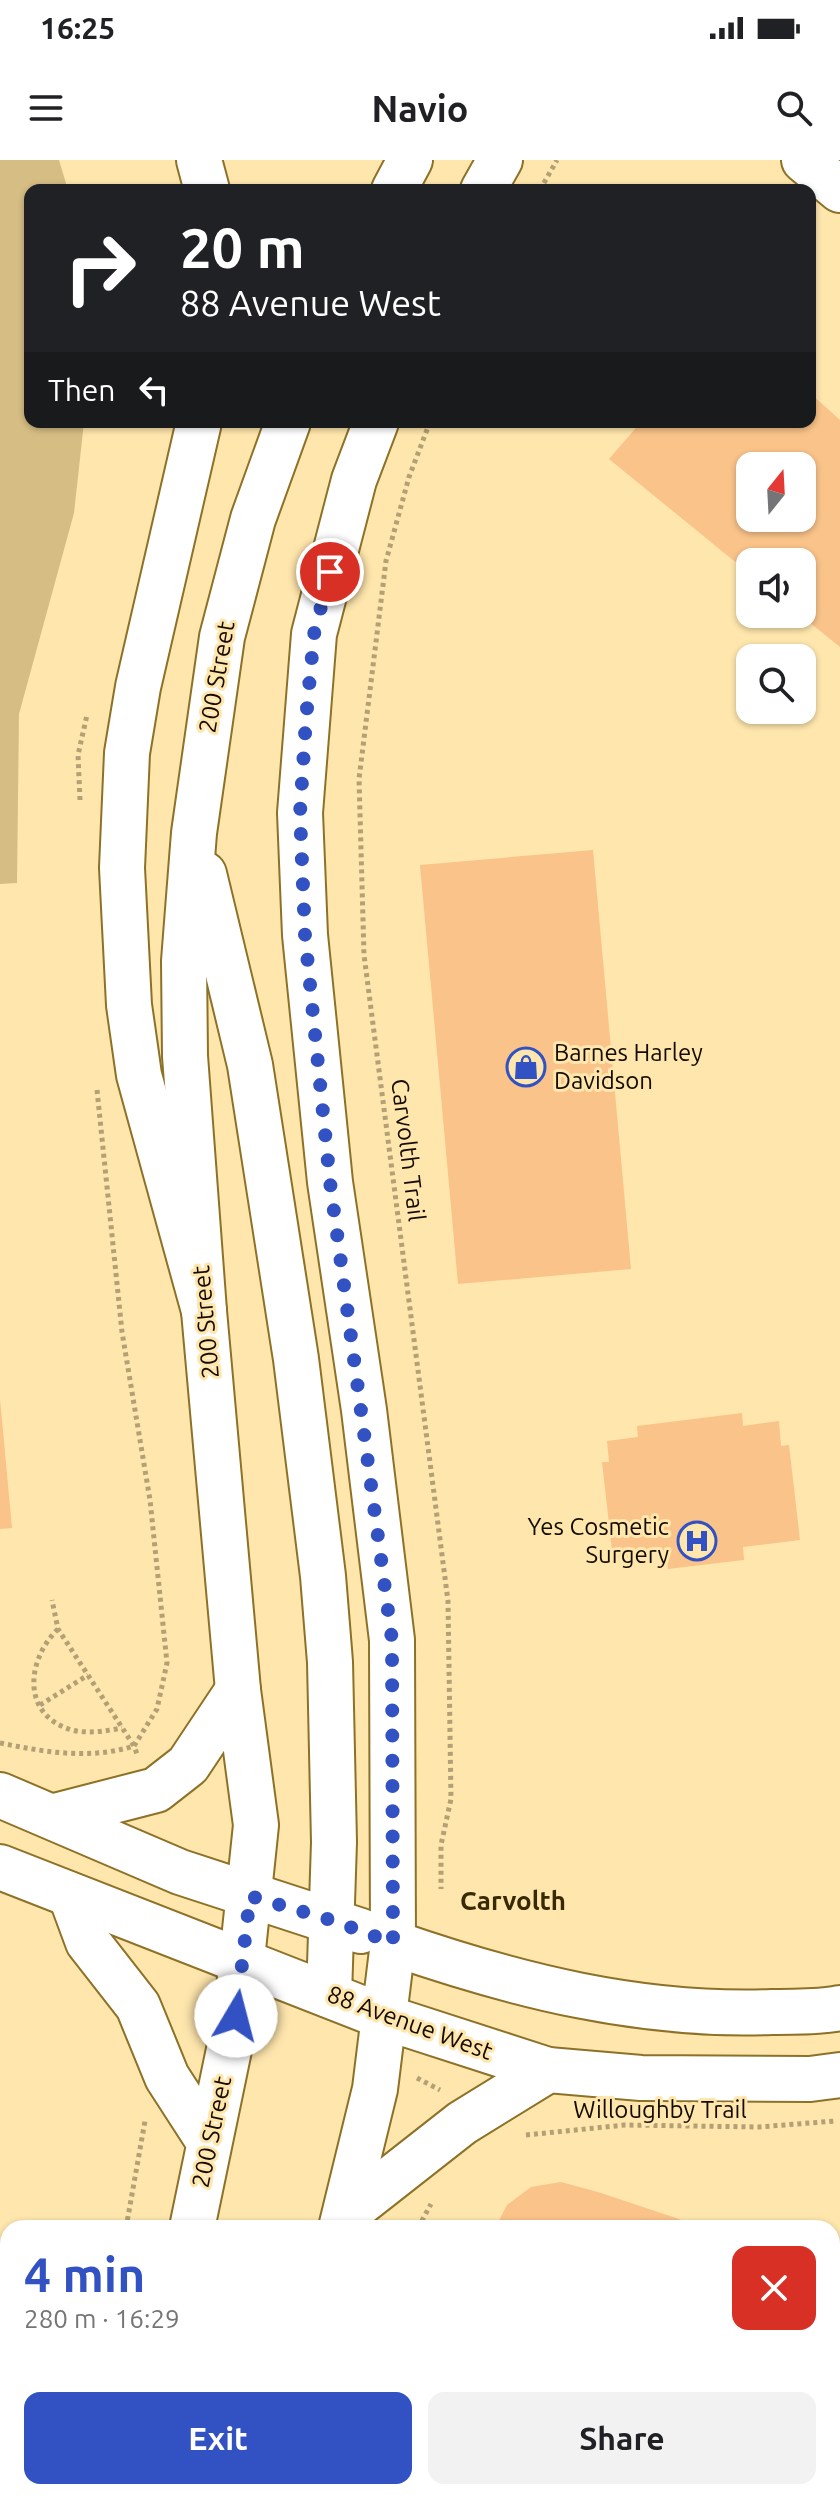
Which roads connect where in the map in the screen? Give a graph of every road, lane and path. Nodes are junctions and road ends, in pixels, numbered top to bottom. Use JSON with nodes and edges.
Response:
{"nodes":[{"id":1,"x":199,"y":160,"type":"edge"},
{"id":2,"x":410,"y":160,"type":"edge"},
{"id":3,"x":500,"y":160,"type":"edge"},
{"id":4,"x":557,"y":160,"type":"edge"},
{"id":5,"x":804,"y":160,"type":"edge"},
{"id":6,"x":205,"y":184,"type":"edge"},
{"id":7,"x":397,"y":184,"type":"edge"},
{"id":8,"x":486,"y":184,"type":"edge"},
{"id":9,"x":543,"y":184,"type":"edge"},
{"id":10,"x":840,"y":190,"type":"edge"},
{"id":11,"x":198,"y":428,"type":"edge"},
{"id":12,"x":286,"y":428,"type":"edge"},
{"id":13,"x":374,"y":428,"type":"edge"},
{"id":14,"x":428,"y":428,"type":"edge"},
{"id":15,"x":194,"y":833,"type":"junction"},
{"id":16,"x":204,"y":1311,"type":"junction"},
{"id":17,"x":52,"y":1600,"type":"dead end"},
{"id":18,"x":58,"y":1629,"type":"junction"},
{"id":19,"x":88,"y":1675,"type":"junction"},
{"id":20,"x":238,"y":1690,"type":"junction"},
{"id":21,"x":40,"y":1705,"type":"junction"},
{"id":22,"x":122,"y":1728,"type":"junction"},
{"id":23,"x":0,"y":1743,"type":"edge"},
{"id":24,"x":0,"y":1795,"type":"edge"},
{"id":25,"x":55,"y":1816,"type":"junction"},
{"id":26,"x":0,"y":1867,"type":"edge"},
{"id":27,"x":441,"y":1889,"type":"dead end"},
{"id":28,"x":71,"y":1896,"type":"junction"},
{"id":29,"x":250,"y":1896,"type":"junction"},
{"id":30,"x":334,"y":1921,"type":"junction"},
{"id":31,"x":393,"y":1943,"type":"junction"},
{"id":32,"x":244,"y":1960,"type":"junction"},
{"id":33,"x":329,"y":1995,"type":"junction"},
{"id":34,"x":840,"y":2008,"type":"edge"},
{"id":35,"x":384,"y":2017,"type":"junction"},
{"id":36,"x":548,"y":2070,"type":"junction"},
{"id":37,"x":840,"y":2075,"type":"edge"},
{"id":38,"x":145,"y":2113,"type":"dead end"},
{"id":39,"x":840,"y":2120,"type":"edge"},
{"id":40,"x":521,"y":2136,"type":"dead end"},
{"id":41,"x":209,"y":2142,"type":"junction"},
{"id":42,"x":127,"y":2220,"type":"edge"},
{"id":43,"x":194,"y":2220,"type":"edge"},
{"id":44,"x":344,"y":2220,"type":"edge"},
{"id":45,"x":345,"y":2220,"type":"edge"}],
"edges":[{"from":1,"to":6,"type":"main road"},
{"from":2,"to":7,"type":"main road"},
{"from":3,"to":8,"type":"main road"},
{"from":4,"to":9,"type":"path"},
{"from":5,"to":10,"type":"main road"},
{"from":11,"to":16,"type":"main road"},
{"from":12,"to":15,"type":"main road","name":"200 Street"},
{"from":13,"to":31,"type":"main road"},
{"from":14,"to":27,"type":"path","name":"Carvolth Trail"},
{"from":15,"to":16,"type":"main road","name":"200 Street"},
{"from":15,"to":30,"type":"main road"},
{"from":16,"to":20,"type":"main road","name":"200 Street"},
{"from":17,"to":18,"type":"path"},
{"from":18,"to":19,"type":"path"},
{"from":18,"to":21,"type":"path"},
{"from":19,"to":21,"type":"path"},
{"from":19,"to":22,"type":"path"},
{"from":20,"to":25,"type":"main road"},
{"from":20,"to":29,"type":"main road","name":"200 Street"},
{"from":21,"to":22,"type":"path"},
{"from":22,"to":23,"type":"path"},
{"from":24,"to":25,"type":"main road"},
{"from":25,"to":29,"type":"main road"},
{"from":26,"to":28,"type":"main road","name":"88 Avenue West"},
{"from":28,"to":32,"type":"main road","name":"88 Avenue West"},
{"from":28,"to":41,"type":"main road"},
{"from":29,"to":30,"type":"main road"},
{"from":29,"to":32,"type":"main road","name":"200 Street"},
{"from":30,"to":31,"type":"main road"},
{"from":30,"to":33,"type":"main road"},
{"from":31,"to":34,"type":"main road"},
{"from":31,"to":35,"type":"main road"},
{"from":32,"to":33,"type":"main road","name":"88 Avenue West"},
{"from":32,"to":41,"type":"main road","name":"200 Street"},
{"from":33,"to":35,"type":"main road","name":"88 Avenue West"},
{"from":35,"to":36,"type":"main road","name":"88 Avenue West"},
{"from":35,"to":44,"type":"main road"},
{"from":36,"to":37,"type":"main road","name":"88 Avenue West"},
{"from":36,"to":45,"type":"main road"},
{"from":38,"to":42,"type":"path"},
{"from":39,"to":40,"type":"path","name":"Willoughby Trail"},
{"from":41,"to":43,"type":"main road","name":"200 Street"}]}
